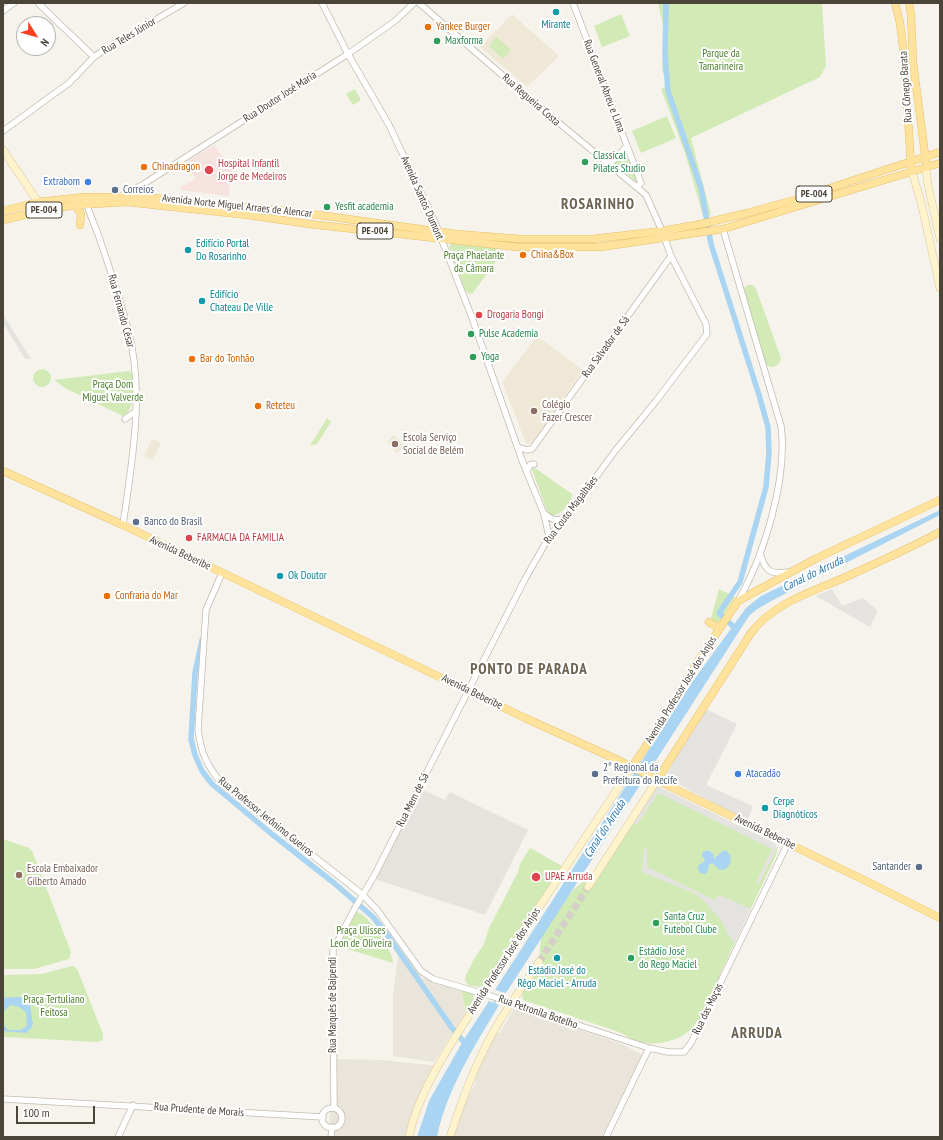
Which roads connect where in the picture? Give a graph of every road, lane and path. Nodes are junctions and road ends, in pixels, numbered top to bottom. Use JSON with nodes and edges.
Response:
{"nodes":[{"id":1,"x":14,"y":3,"type":"edge"},
{"id":2,"x":38,"y":3,"type":"edge"},
{"id":3,"x":184,"y":3,"type":"edge"},
{"id":4,"x":322,"y":3,"type":"edge"},
{"id":5,"x":414,"y":3,"type":"edge"},
{"id":6,"x":419,"y":3,"type":"edge"},
{"id":7,"x":573,"y":3,"type":"edge"},
{"id":8,"x":895,"y":3,"type":"edge"},
{"id":9,"x":909,"y":3,"type":"edge"},
{"id":10,"x":3,"y":11,"type":"edge"},
{"id":11,"x":348,"y":54,"type":"junction"},
{"id":12,"x":94,"y":56,"type":"junction"},
{"id":13,"x":3,"y":131,"type":"edge"},
{"id":14,"x":627,"y":146,"type":"junction"},
{"id":15,"x":3,"y":150,"type":"edge"},
{"id":16,"x":940,"y":152,"type":"edge"},
{"id":17,"x":925,"y":157,"type":"junction"},
{"id":18,"x":911,"y":162,"type":"junction"},
{"id":19,"x":940,"y":163,"type":"edge"},
{"id":20,"x":609,"y":165,"type":"junction"},
{"id":21,"x":926,"y":168,"type":"junction"},
{"id":22,"x":912,"y":172,"type":"junction"},
{"id":23,"x":142,"y":185,"type":"junction"},
{"id":24,"x":634,"y":185,"type":"junction"},
{"id":25,"x":121,"y":196,"type":"junction"},
{"id":26,"x":143,"y":197,"type":"junction"},
{"id":27,"x":86,"y":200,"type":"junction"},
{"id":28,"x":38,"y":202,"type":"junction"},
{"id":29,"x":75,"y":205,"type":"junction"},
{"id":30,"x":3,"y":211,"type":"edge"},
{"id":31,"x":3,"y":220,"type":"edge"},
{"id":32,"x":80,"y":225,"type":"dead end"},
{"id":33,"x":720,"y":229,"type":"junction"},
{"id":34,"x":662,"y":230,"type":"junction"},
{"id":35,"x":440,"y":236,"type":"junction"},
{"id":36,"x":665,"y":238,"type":"junction"},
{"id":37,"x":940,"y":239,"type":"edge"},
{"id":38,"x":671,"y":256,"type":"junction"},
{"id":39,"x":940,"y":288,"type":"edge"},
{"id":40,"x":135,"y":412,"type":"junction"},
{"id":41,"x":124,"y":419,"type":"dead end"},
{"id":42,"x":518,"y":447,"type":"junction"},
{"id":43,"x":534,"y":464,"type":"dead end"},
{"id":44,"x":3,"y":470,"type":"edge"},
{"id":45,"x":527,"y":472,"type":"junction"},
{"id":46,"x":940,"y":500,"type":"edge"},
{"id":47,"x":544,"y":514,"type":"junction"},
{"id":48,"x":566,"y":517,"type":"junction"},
{"id":49,"x":123,"y":525,"type":"junction"},
{"id":50,"x":940,"y":532,"type":"edge"},
{"id":51,"x":549,"y":537,"type":"junction"},
{"id":52,"x":760,"y":552,"type":"junction"},
{"id":53,"x":222,"y":572,"type":"junction"},
{"id":54,"x":789,"y":572,"type":"junction"},
{"id":55,"x":738,"y":601,"type":"junction"},
{"id":56,"x":709,"y":622,"type":"dead end"},
{"id":57,"x":720,"y":627,"type":"junction"},
{"id":58,"x":469,"y":690,"type":"junction"},
{"id":59,"x":634,"y":768,"type":"junction"},
{"id":60,"x":653,"y":778,"type":"junction"},
{"id":61,"x":788,"y":843,"type":"junction"},
{"id":62,"x":588,"y":887,"type":"tunnel mouth"},
{"id":63,"x":361,"y":897,"type":"junction"},
{"id":64,"x":356,"y":907,"type":"joint"},
{"id":65,"x":940,"y":918,"type":"edge"},
{"id":66,"x":539,"y":962,"type":"tunnel mouth"},
{"id":67,"x":427,"y":976,"type":"joint"},
{"id":68,"x":483,"y":994,"type":"junction"},
{"id":69,"x":509,"y":1002,"type":"junction"},
{"id":70,"x":649,"y":1048,"type":"junction"},
{"id":71,"x":3,"y":1099,"type":"edge"},
{"id":72,"x":133,"y":1105,"type":"junction"},
{"id":73,"x":334,"y":1108,"type":"junction"},
{"id":74,"x":323,"y":1117,"type":"junction"},
{"id":75,"x":332,"y":1128,"type":"junction"},
{"id":76,"x":118,"y":1137,"type":"edge"},
{"id":77,"x":331,"y":1137,"type":"edge"},
{"id":78,"x":409,"y":1137,"type":"edge"},
{"id":79,"x":450,"y":1137,"type":"edge"},
{"id":80,"x":606,"y":1137,"type":"edge"}],
"edges":[{"from":1,"to":10,"type":"street"},
{"from":2,"to":12,"type":"street"},
{"from":3,"to":12,"type":"street","name":"Rua Teles Júnior"},
{"from":4,"to":11,"type":"street","name":"Avenida Santos Dumont"},
{"from":5,"to":11,"type":"street","name":"Rua Doutor José Maria"},
{"from":6,"to":20,"type":"street","name":"Rua Regueira Costa"},
{"from":7,"to":14,"type":"street","name":"Rua General Abreu e Lima"},
{"from":8,"to":18,"type":"main road","name":"Rua Cônego Barata"},
{"from":9,"to":17,"type":"main road","name":"Rua Cônego Barata"},
{"from":11,"to":23,"type":"street","name":"Rua Doutor José Maria"},
{"from":11,"to":35,"type":"street","name":"Avenida Santos Dumont"},
{"from":12,"to":13,"type":"street","name":"Rua Teles Júnior"},
{"from":14,"to":20,"type":"street"},
{"from":14,"to":24,"type":"street","name":"Rua General Abreu e Lima"},
{"from":15,"to":28,"type":"main road"},
{"from":16,"to":17,"type":"main road","name":"Avenida Norte Miguel Arraes de Alencar","number":"PE-004"},
{"from":17,"to":18,"type":"main road","name":"Avenida Norte Miguel Arraes de Alencar","number":"PE-004"},
{"from":17,"to":21,"type":"main road","name":"Rua Cônego Barata"},
{"from":18,"to":22,"type":"main road","name":"Rua Cônego Barata"},
{"from":18,"to":34,"type":"main road","name":"Avenida Norte Miguel Arraes de Alencar","number":"PE-004"},
{"from":19,"to":21,"type":"main road","name":"Avenida Norte Miguel Arraes de Alencar","number":"PE-004"},
{"from":20,"to":24,"type":"street","name":"Rua Regueira Costa"},
{"from":21,"to":22,"type":"main road","name":"Avenida Norte Miguel Arraes de Alencar","number":"PE-004"},
{"from":21,"to":37,"type":"main road"},
{"from":22,"to":33,"type":"main road","name":"Avenida Norte Miguel Arraes de Alencar","number":"PE-004"},
{"from":22,"to":39,"type":"main road"},
{"from":23,"to":25,"type":"street","name":"Rua Doutor José Maria"},
{"from":23,"to":26,"type":"street"},
{"from":24,"to":34,"type":"street","name":"Rua Regueira Costa"},
{"from":25,"to":26,"type":"main road","name":"Avenida Norte Miguel Arraes de Alencar","number":"PE-004"},
{"from":25,"to":27,"type":"main road","name":"Avenida Norte Miguel Arraes de Alencar","number":"PE-004"},
{"from":26,"to":35,"type":"main road","name":"Avenida Norte Miguel Arraes de Alencar","number":"PE-004"},
{"from":27,"to":28,"type":"main road","name":"Avenida Norte Miguel Arraes de Alencar","number":"PE-004"},
{"from":27,"to":29,"type":"main road","name":"Avenida Norte Miguel Arraes de Alencar","number":"PE-004"},
{"from":27,"to":35,"type":"main road","name":"Avenida Norte Miguel Arraes de Alencar","number":"PE-004"},
{"from":27,"to":40,"type":"street","name":"Rua Fernando César"},
{"from":28,"to":30,"type":"main road","name":"Avenida Norte Miguel Arraes de Alencar","number":"PE-004"},
{"from":29,"to":31,"type":"main road","name":"Avenida Norte Miguel Arraes de Alencar","number":"PE-004"},
{"from":29,"to":32,"type":"main road"},
{"from":33,"to":36,"type":"main road","name":"Avenida Norte Miguel Arraes de Alencar","number":"PE-004"},
{"from":33,"to":52,"type":"street"},
{"from":34,"to":35,"type":"main road","name":"Avenida Norte Miguel Arraes de Alencar","number":"PE-004"},
{"from":34,"to":36,"type":"street"},
{"from":35,"to":36,"type":"main road","name":"Avenida Norte Miguel Arraes de Alencar","number":"PE-004"},
{"from":35,"to":42,"type":"street","name":"Avenida Santos Dumont"},
{"from":36,"to":38,"type":"street"},
{"from":38,"to":42,"type":"street","name":"Rua Salvador de Sá"},
{"from":38,"to":48,"type":"street","name":"Rua Couto Magalhães"},
{"from":40,"to":41,"type":"street"},
{"from":40,"to":49,"type":"street","name":"Rua Fernando César"},
{"from":42,"to":45,"type":"street","name":"Avenida Santos Dumont"},
{"from":43,"to":45,"type":"street"},
{"from":44,"to":49,"type":"main road","name":"Avenida Beberibe"},
{"from":45,"to":47,"type":"street","name":"Avenida Santos Dumont"},
{"from":46,"to":54,"type":"main road","name":"Avenida Professor José dos Anjos"},
{"from":47,"to":48,"type":"street"},
{"from":47,"to":51,"type":"street","name":"Avenida Santos Dumont"},
{"from":48,"to":51,"type":"street","name":"Rua Couto Magalhães"},
{"from":49,"to":53,"type":"main road","name":"Avenida Beberibe"},
{"from":50,"to":60,"type":"main road"},
{"from":51,"to":58,"type":"street","name":"Rua Couto Magalhães"},
{"from":52,"to":54,"type":"street"},
{"from":52,"to":55,"type":"street"},
{"from":53,"to":58,"type":"main road","name":"Avenida Beberibe"},
{"from":53,"to":63,"type":"street","name":"Rua Professor Jerônimo Gueiros"},
{"from":54,"to":55,"type":"main road","name":"Avenida Professor José dos Anjos"},
{"from":55,"to":57,"type":"main road","name":"Avenida Professor José dos Anjos"},
{"from":56,"to":57,"type":"main road"},
{"from":57,"to":59,"type":"main road","name":"Avenida Professor José dos Anjos"},
{"from":58,"to":59,"type":"main road","name":"Avenida Beberibe"},
{"from":58,"to":63,"type":"street","name":"Rua Mem de Sá"},
{"from":59,"to":60,"type":"main road","name":"Avenida Beberibe"},
{"from":59,"to":68,"type":"main road","name":"Avenida Professor José dos Anjos"},
{"from":60,"to":61,"type":"main road","name":"Avenida Beberibe"},
{"from":60,"to":62,"type":"main road"},
{"from":61,"to":65,"type":"main road","name":"Avenida Beberibe"},
{"from":61,"to":70,"type":"street","name":"Rua das Moças"},
{"from":63,"to":64,"type":"street","name":"Rua Mem de Sá"},
{"from":63,"to":67,"type":"street","name":"Rua Professor Jerônimo Gueiros"},
{"from":64,"to":73,"type":"street","name":"Rua Marquês de Baipendi"},
{"from":66,"to":69,"type":"main road"},
{"from":67,"to":68,"type":"street","name":"Rua Petronila Botelho"},
{"from":68,"to":69,"type":"street","name":"Rua Petronila Botelho"},
{"from":68,"to":78,"type":"main road","name":"Avenida Professor José dos Anjos"},
{"from":69,"to":70,"type":"street","name":"Rua Petronila Botelho"},
{"from":69,"to":79,"type":"main road"},
{"from":70,"to":80,"type":"street"},
{"from":71,"to":72,"type":"street","name":"Rua Prudente de Morais"},
{"from":72,"to":74,"type":"street","name":"Rua Prudente de Morais"},
{"from":72,"to":76,"type":"street"},
{"from":73,"to":74,"type":"street"},
{"from":73,"to":75,"type":"street"},
{"from":74,"to":75,"type":"street"},
{"from":75,"to":77,"type":"street"}]}
